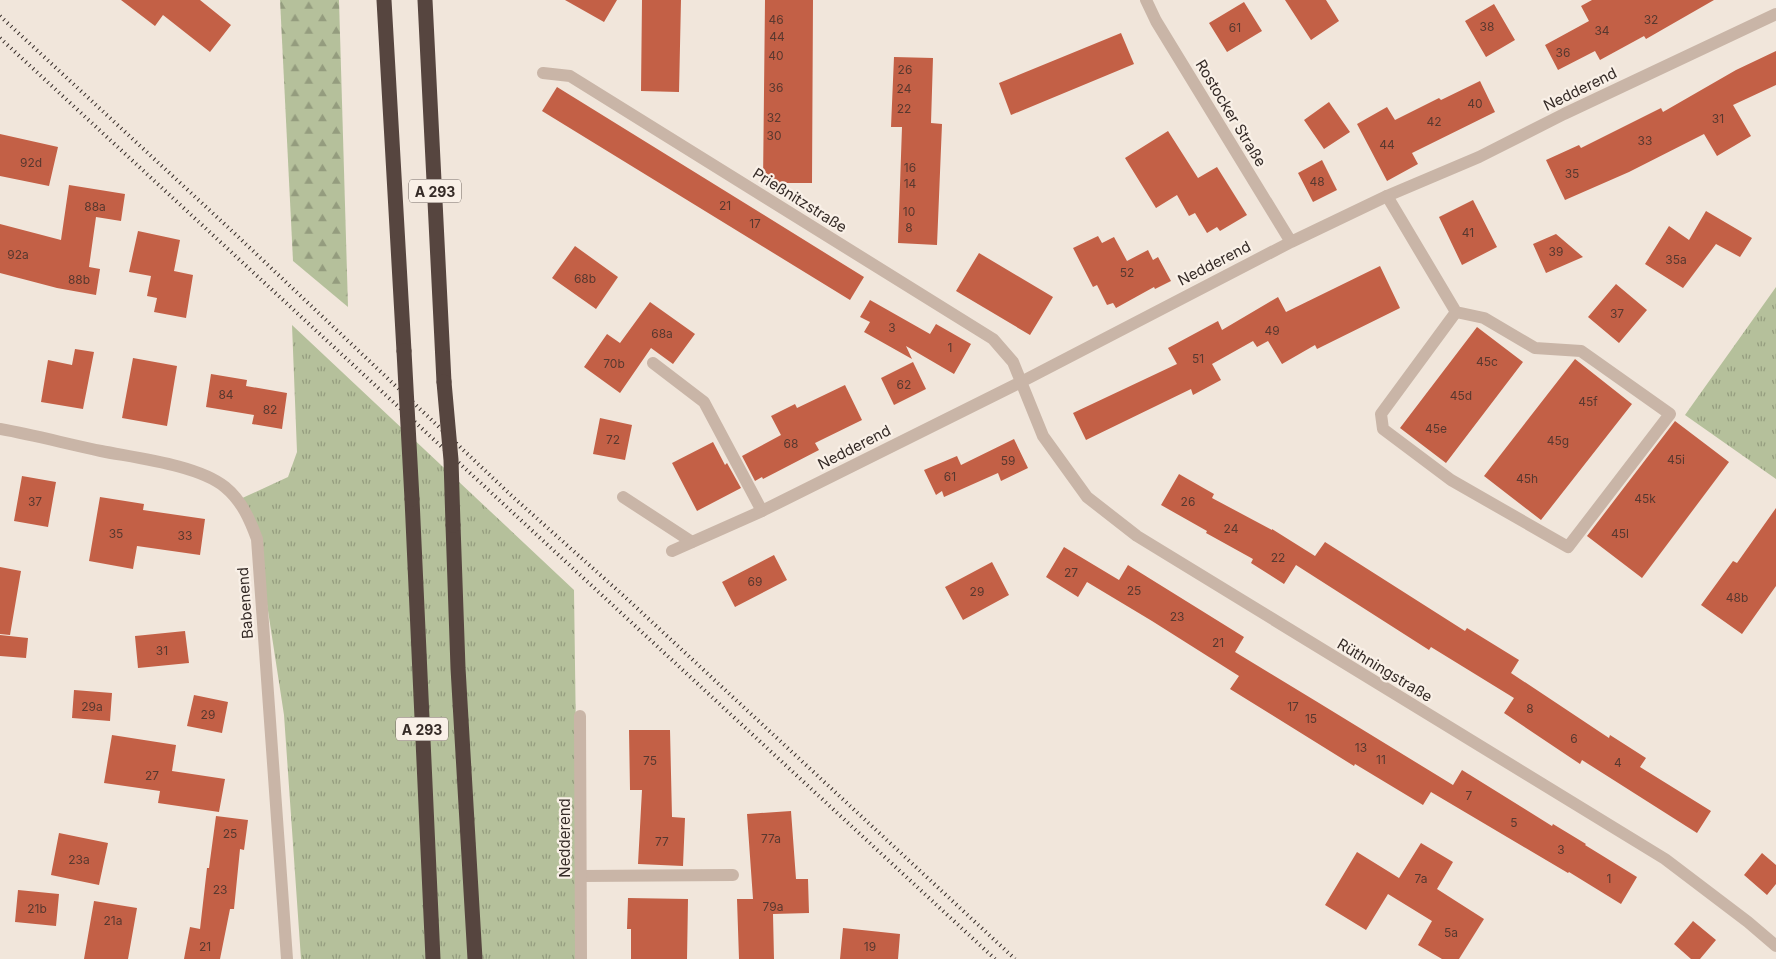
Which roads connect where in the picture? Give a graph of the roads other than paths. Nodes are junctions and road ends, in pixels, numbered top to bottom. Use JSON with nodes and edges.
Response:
{"nodes":[{"id":1,"x":384,"y":0,"type":"edge"},
{"id":2,"x":425,"y":0,"type":"edge"},
{"id":3,"x":1146,"y":0,"type":"edge"},
{"id":4,"x":1776,"y":14,"type":"edge"},
{"id":5,"x":542,"y":73,"type":"dead end"},
{"id":6,"x":1387,"y":196,"type":"junction"},
{"id":7,"x":1291,"y":242,"type":"junction"},
{"id":8,"x":1456,"y":312,"type":"junction"},
{"id":9,"x":653,"y":363,"type":"dead end"},
{"id":10,"x":1021,"y":382,"type":"junction"},
{"id":11,"x":0,"y":429,"type":"edge"},
{"id":12,"x":623,"y":496,"type":"dead end"},
{"id":13,"x":762,"y":511,"type":"junction"},
{"id":14,"x":692,"y":542,"type":"junction"},
{"id":15,"x":672,"y":551,"type":"dead end"},
{"id":16,"x":580,"y":716,"type":"dead end"},
{"id":17,"x":733,"y":875,"type":"dead end"},
{"id":18,"x":581,"y":876,"type":"junction"},
{"id":19,"x":1776,"y":946,"type":"edge"},
{"id":20,"x":287,"y":959,"type":"edge"},
{"id":21,"x":433,"y":959,"type":"edge"},
{"id":22,"x":474,"y":959,"type":"edge"},
{"id":23,"x":581,"y":959,"type":"edge"}],
"edges":[{"from":1,"to":21,"type":"highway","number":"A 293","bridge":true},
{"from":2,"to":22,"type":"highway","number":"A 293","bridge":true},
{"from":3,"to":7,"type":"street","name":"Rostocker Straße"},
{"from":4,"to":6,"type":"street","name":"Nedderend"},
{"from":5,"to":10,"type":"street","name":"Prießnitzstraße"},
{"from":6,"to":7,"type":"street","name":"Nedderend"},
{"from":6,"to":8,"type":"street"},
{"from":7,"to":10,"type":"street","name":"Nedderend"},
{"from":8,"to":8,"type":"street"},
{"from":9,"to":13,"type":"street"},
{"from":10,"to":13,"type":"street","name":"Nedderend"},
{"from":10,"to":19,"type":"street","name":"Rüthningstraße"},
{"from":11,"to":20,"type":"street","name":"Babenend"},
{"from":12,"to":14,"type":"street"},
{"from":13,"to":14,"type":"street","name":"Nedderend"},
{"from":14,"to":15,"type":"street","name":"Nedderend"},
{"from":16,"to":18,"type":"street","name":"Nedderend"},
{"from":17,"to":18,"type":"street"},
{"from":18,"to":23,"type":"street","name":"Nedderend"}]}
